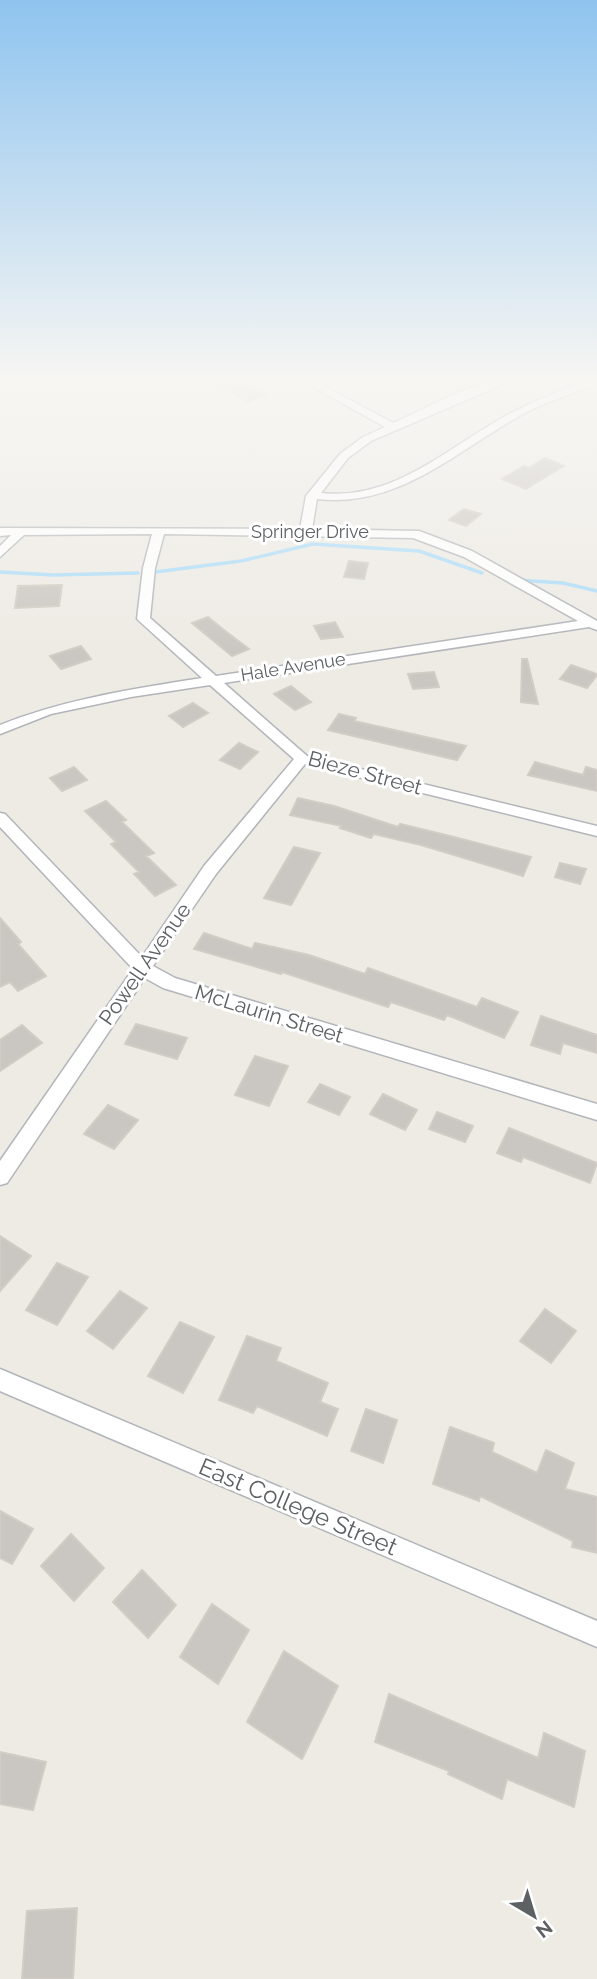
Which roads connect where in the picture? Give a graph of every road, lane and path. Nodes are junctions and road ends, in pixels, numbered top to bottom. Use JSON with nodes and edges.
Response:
{"nodes":[{"id":1,"x":334,"y":468,"type":"edge"},
{"id":2,"x":425,"y":468,"type":"edge"},
{"id":3,"x":313,"y":495,"type":"junction"},
{"id":4,"x":159,"y":530,"type":"junction"},
{"id":5,"x":0,"y":532,"type":"edge"},
{"id":6,"x":21,"y":532,"type":"junction"},
{"id":7,"x":305,"y":532,"type":"junction"},
{"id":8,"x":0,"y":553,"type":"edge"},
{"id":9,"x":594,"y":624,"type":"edge"},
{"id":10,"x":212,"y":680,"type":"junction"},
{"id":11,"x":0,"y":730,"type":"edge"},
{"id":12,"x":302,"y":759,"type":"junction"},
{"id":13,"x":0,"y":818,"type":"edge"},
{"id":14,"x":597,"y":831,"type":"edge"},
{"id":15,"x":142,"y":968,"type":"junction"},
{"id":16,"x":597,"y":1112,"type":"edge"},
{"id":17,"x":0,"y":1177,"type":"edge"},
{"id":18,"x":0,"y":1380,"type":"edge"},
{"id":19,"x":597,"y":1634,"type":"edge"}],
"edges":[{"from":1,"to":3,"type":"street"},
{"from":2,"to":3,"type":"street"},
{"from":3,"to":7,"type":"street"},
{"from":4,"to":6,"type":"street","name":"Springer Drive"},
{"from":4,"to":7,"type":"street","name":"Springer Drive"},
{"from":4,"to":10,"type":"street","name":"Bieze Street"},
{"from":5,"to":6,"type":"street","name":"Springer Drive"},
{"from":6,"to":8,"type":"street"},
{"from":7,"to":9,"type":"street","name":"Springer Drive"},
{"from":9,"to":10,"type":"street","name":"Hale Avenue"},
{"from":10,"to":11,"type":"street","name":"Hale Avenue"},
{"from":10,"to":12,"type":"street","name":"Bieze Street"},
{"from":12,"to":14,"type":"street","name":"Bieze Street"},
{"from":12,"to":15,"type":"street","name":"Powell Avenue"},
{"from":13,"to":15,"type":"street","name":"McLaurin Street"},
{"from":15,"to":16,"type":"street","name":"McLaurin Street"},
{"from":15,"to":17,"type":"street","name":"Powell Avenue"},
{"from":18,"to":19,"type":"street","name":"East College Street"}]}
